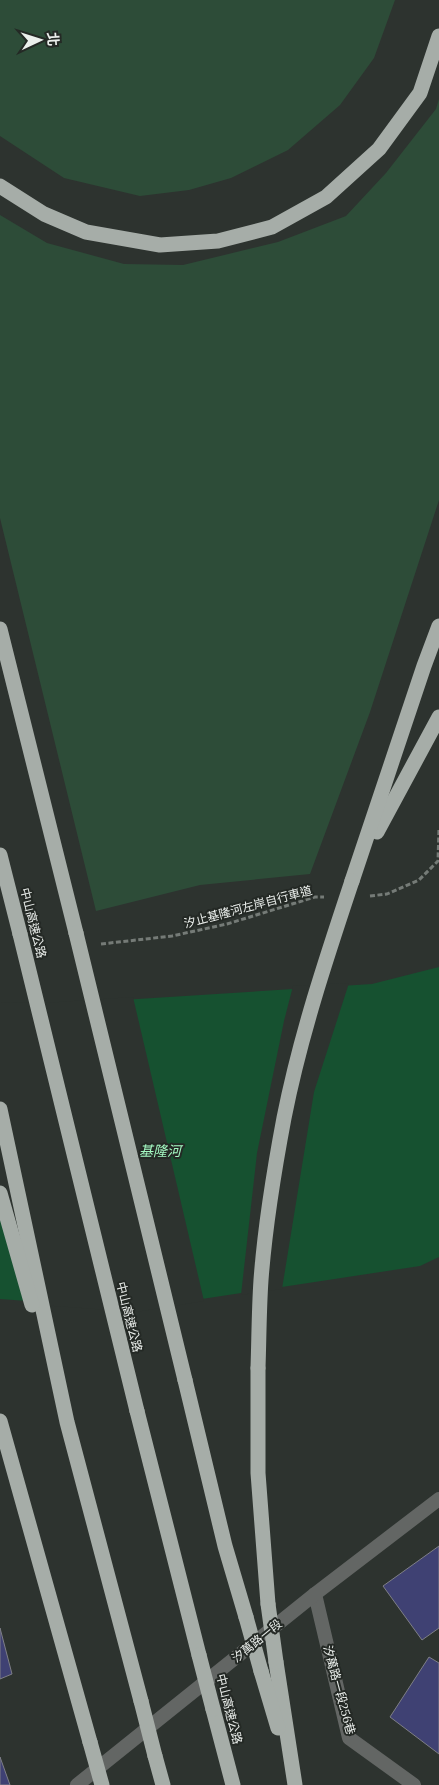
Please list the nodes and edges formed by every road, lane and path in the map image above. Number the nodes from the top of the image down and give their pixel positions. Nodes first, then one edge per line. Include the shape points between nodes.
1 (439, 36) edge
2 (0, 186) edge
3 (439, 626) edge
4 (0, 629) edge
5 (439, 717) edge
6 (439, 828) edge
7 (0, 855) edge
8 (352, 880) junction
9 (333, 897) dead end
10 (361, 897) dead end
11 (108, 944) dead end
12 (0, 1109) edge
13 (0, 1193) edge
14 (0, 1421) edge
15 (67, 1422) junction
16 (439, 1499) edge
17 (315, 1594) junction
18 (77, 1785) edge
19 (102, 1785) edge
20 (163, 1785) edge
21 (233, 1785) edge
22 (294, 1785) edge
23 (414, 1785) edge

1 - 2 highway via 420,93 379,149 326,197 272,227 218,241 160,245 86,232 44,214
3 - 8 highway
4 - 22 highway, bridge via 225,1546
5 - 8 highway
6 - 10 path via 438,861 419,880 387,894
7 - 21 highway, 中山高速公路, bridge
8 - 22 highway, bridge via 328,952 284,1118 261,1279 258,1473 268,1604
9 - 11 path, 汐止基隆河左岸自行車道 via 315,897 227,924 172,936
12 - 15 highway
13 - 15 highway
14 - 19 highway, bridge
15 - 20 highway, bridge
16 - 17 street, 汐萬路一段
17 - 18 street, 汐萬路一段
17 - 23 street, 汐萬路一段256巷 via 349,1738

